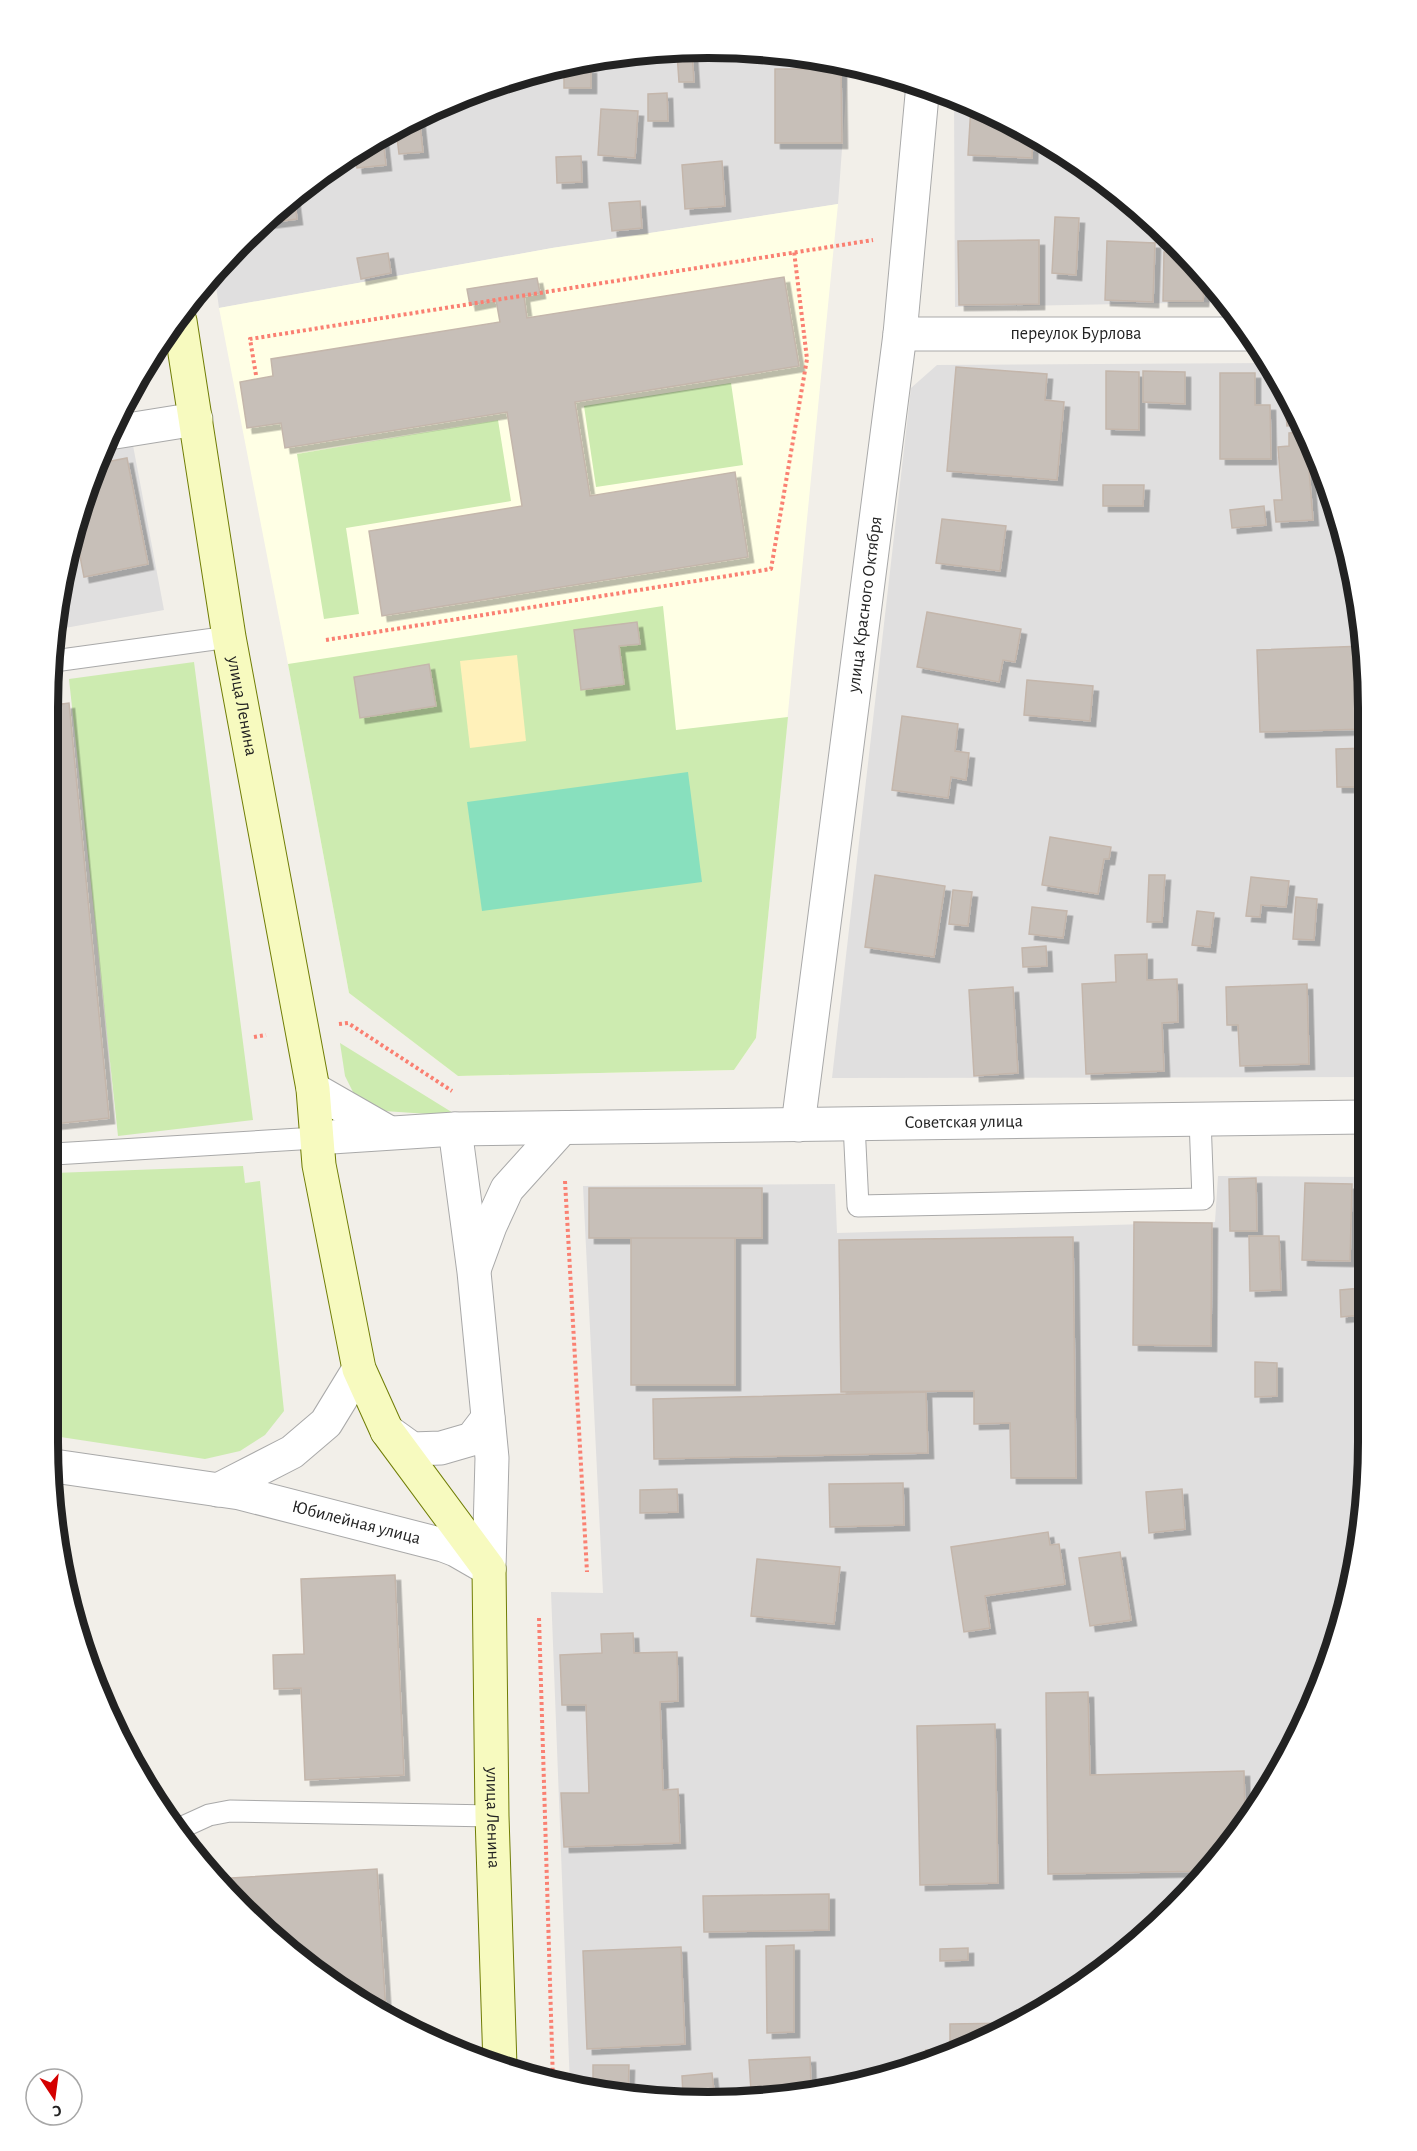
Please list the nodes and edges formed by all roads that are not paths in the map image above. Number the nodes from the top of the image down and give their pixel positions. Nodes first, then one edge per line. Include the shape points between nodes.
1 (921, 95) edge
2 (181, 329) edge
3 (900, 334) junction
4 (1239, 334) edge
5 (196, 419) junction
6 (121, 431) edge
7 (229, 637) junction
8 (61, 660) edge
9 (313, 1089) junction
10 (1358, 1117) edge
11 (1200, 1119) junction
12 (854, 1124) junction
13 (798, 1125) junction
14 (562, 1128) junction
15 (455, 1129) junction
16 (388, 1132) junction
17 (316, 1138) junction
18 (58, 1154) edge
19 (474, 1272) junction
20 (359, 1369) junction
21 (488, 1418) junction
22 (387, 1431) junction
23 (59, 1467) edge
24 (218, 1490) junction
25 (489, 1569) junction
26 (492, 1816) junction
27 (184, 1826) edge
28 (500, 2058) edge

1 - 3 street, улица Красного Октября
2 - 5 main road, улица Ленина
3 - 4 street, переулок Бурлова
3 - 13 street, улица Красного Октября
5 - 6 street
5 - 7 main road, улица Ленина
7 - 8 lane
7 - 9 main road, улица Ленина
9 - 16 street
9 - 17 main road, улица Ленина
10 - 11 street, Советская улица
11 - 12 street, Советская улица
11 - 12 lane via 1203,1199 870,1206 858,1206
12 - 13 street, Советская улица
13 - 14 street, Советская улица
14 - 15 street, Советская улица
14 - 19 street via 507,1189
15 - 16 street, Советская улица
15 - 19 street
16 - 17 street, Советская улица
17 - 18 lane
17 - 20 main road, улица Ленина
19 - 21 street
20 - 22 main road, улица Ленина
20 - 24 street via 326,1423 301,1445
21 - 22 street via 472,1439 441,1448 412,1449
21 - 25 street via 492,1468
22 - 25 main road, улица Ленина
23 - 24 street, Юбилейная улица
24 - 25 street, Юбилейная улица via 443,1545
25 - 26 main road, улица Ленина
26 - 27 lane via 230,1811
26 - 28 main road, улица Ленина

